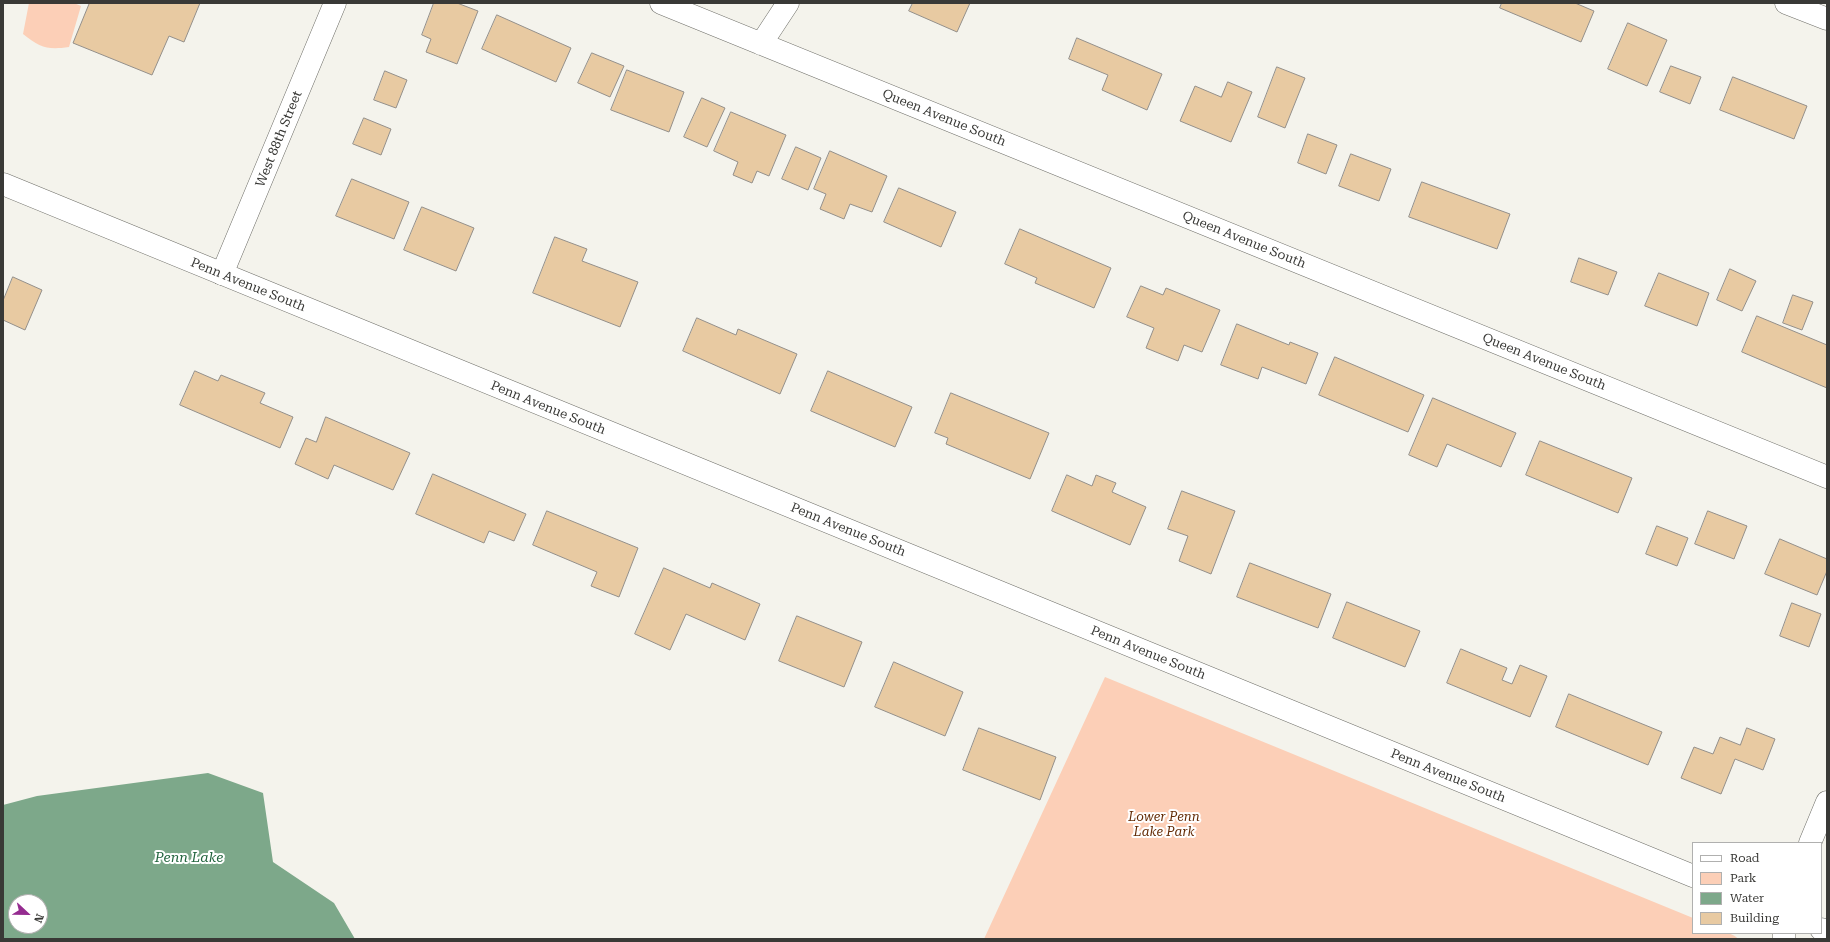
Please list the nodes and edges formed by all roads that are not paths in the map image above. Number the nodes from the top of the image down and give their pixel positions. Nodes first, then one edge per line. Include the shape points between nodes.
1 (335, 3) edge
2 (661, 3) edge
3 (788, 3) edge
4 (1786, 3) edge
5 (1827, 19) edge
6 (761, 44) junction
7 (3, 184) edge
8 (222, 274) junction
9 (1827, 477) edge
10 (1827, 802) edge
11 (1810, 842) edge
12 (1692, 876) edge

1 - 8 main road, West 88th Street
2 - 6 main road, Queen Avenue South
3 - 6 main road
4 - 5 main road
6 - 9 main road, Queen Avenue South
7 - 8 main road, Penn Avenue South
8 - 12 main road, Penn Avenue South
10 - 11 main road

